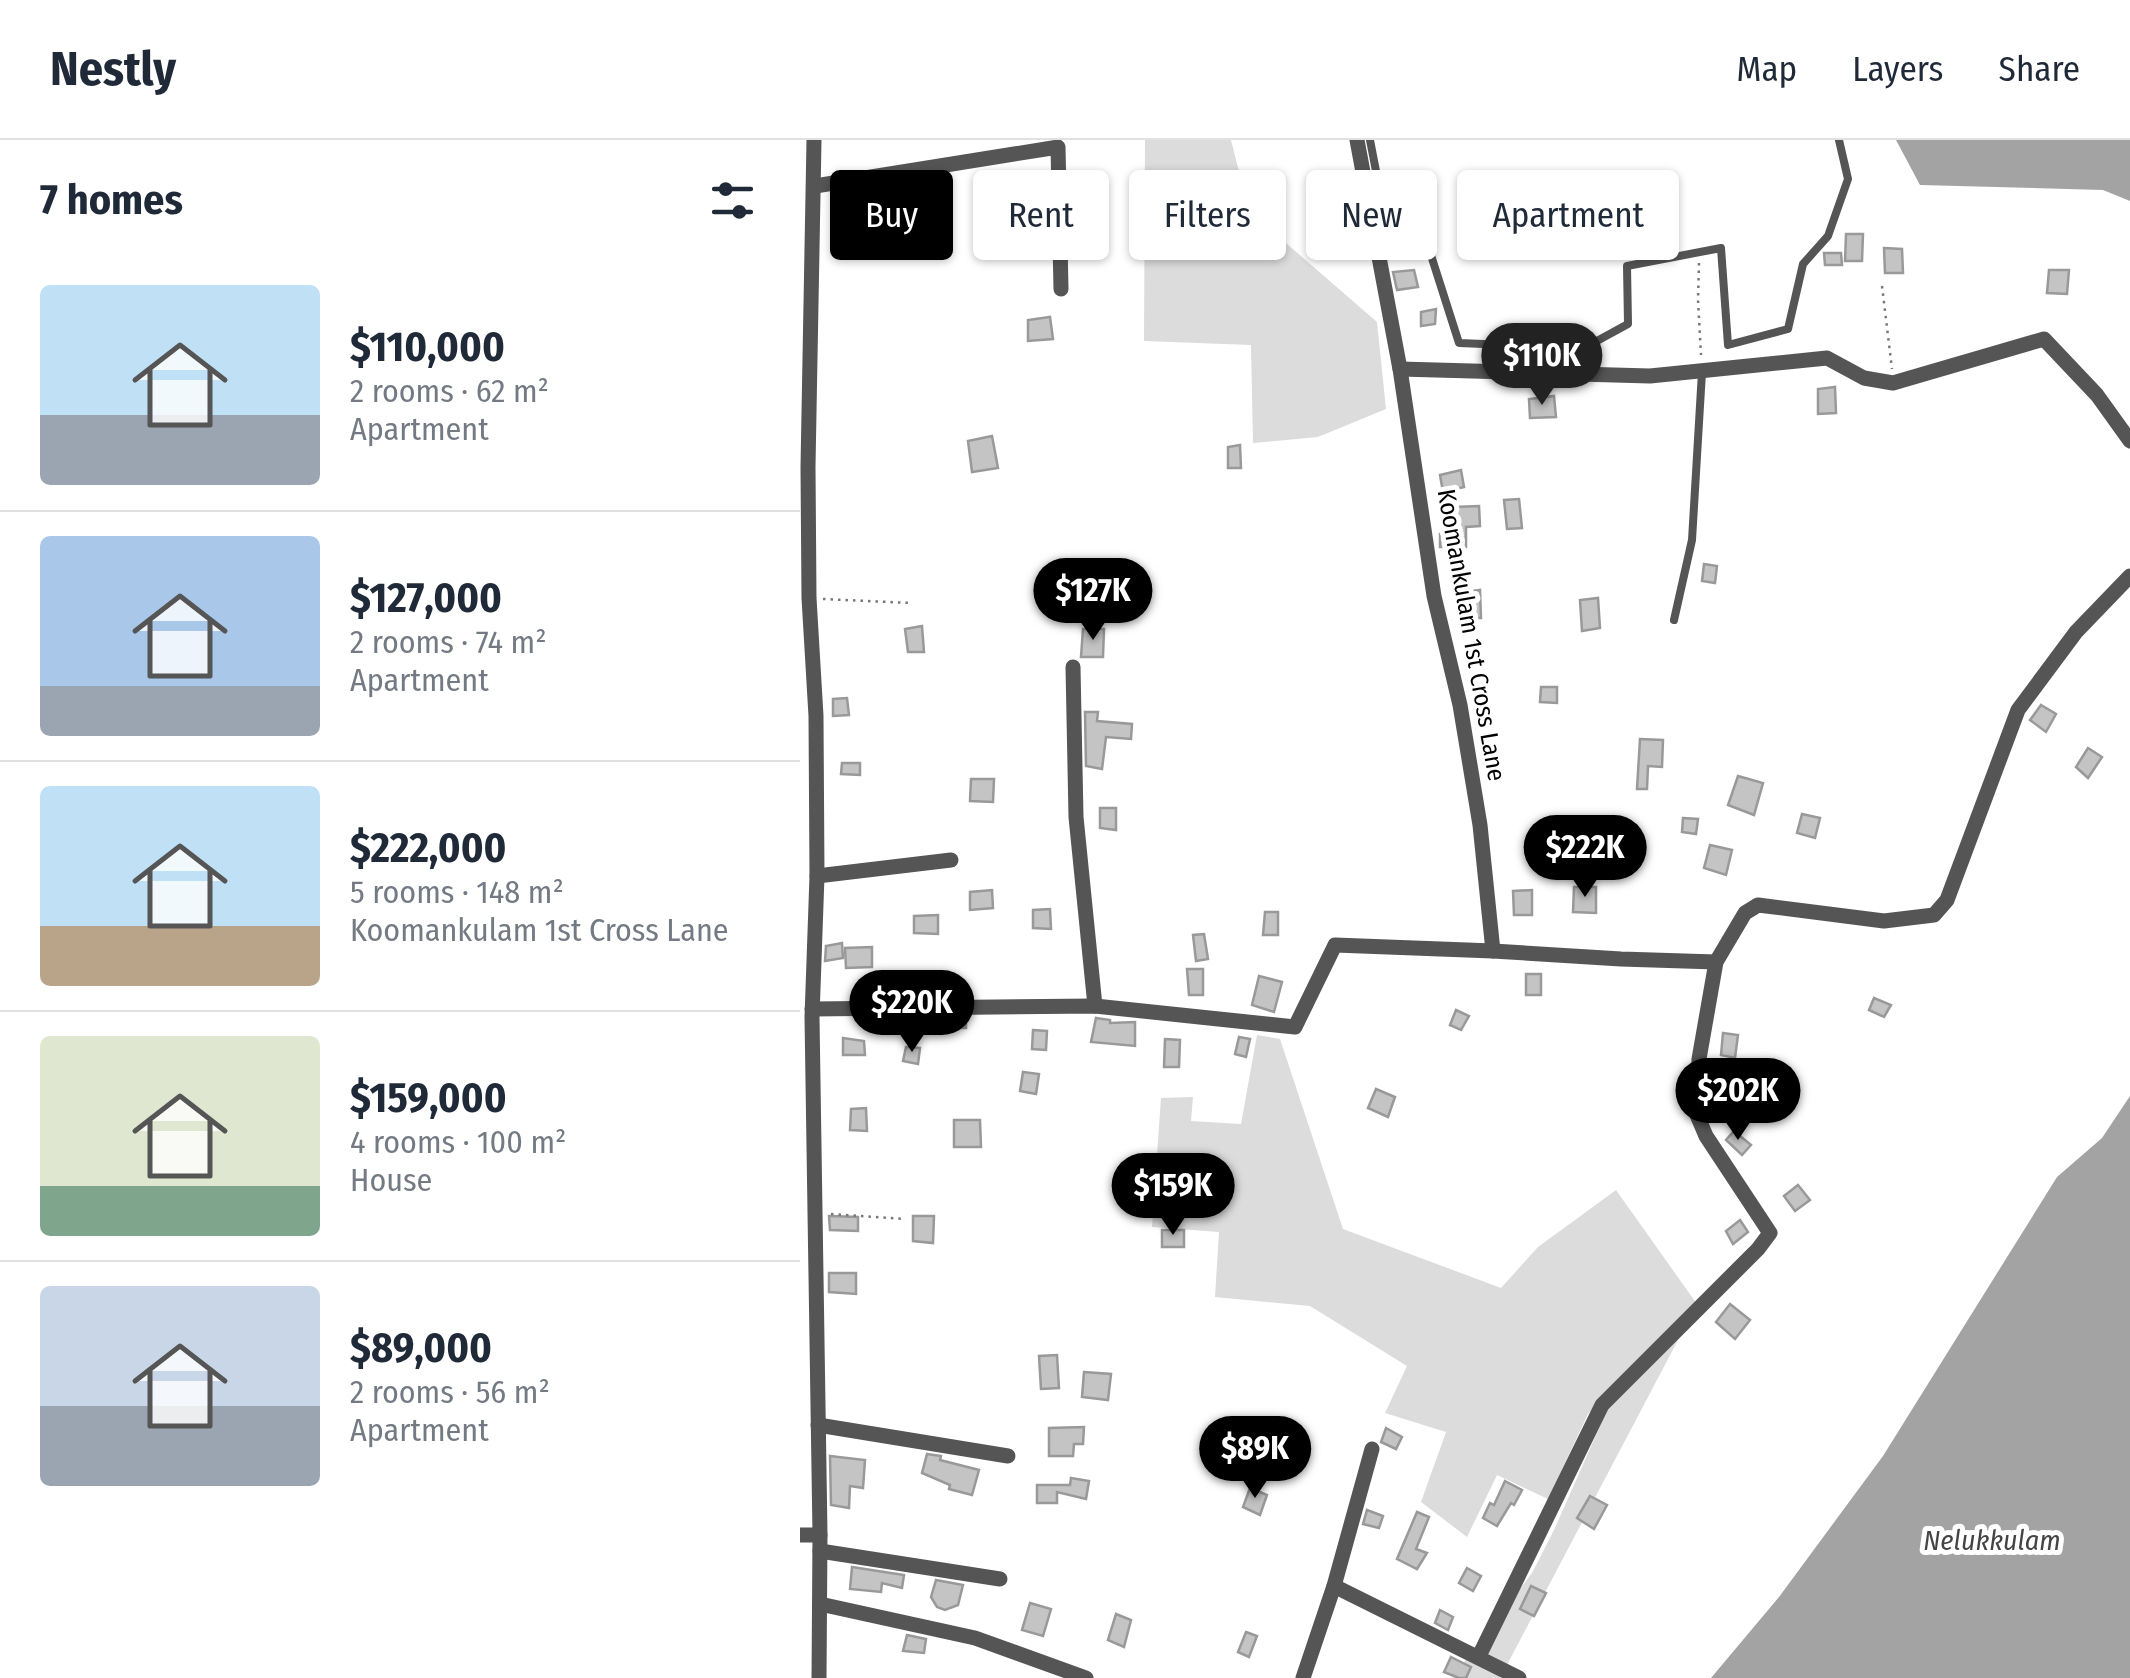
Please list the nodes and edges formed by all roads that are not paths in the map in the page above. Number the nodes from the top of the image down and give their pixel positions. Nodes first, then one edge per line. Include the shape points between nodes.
1 (814, 140) edge
2 (1356, 140) edge
3 (1370, 140) edge
4 (1839, 140) edge
5 (815, 186) junction
6 (1062, 289) dead end
7 (806, 299) edge
8 (1400, 370) junction
9 (1702, 370) junction
10 (2130, 441) edge
11 (804, 458) edge
12 (2130, 576) edge
13 (1674, 620) dead end
14 (1073, 667) dead end
15 (807, 669) edge
16 (951, 860) dead end
17 (817, 876) junction
18 (1493, 951) junction
19 (1716, 962) junction
20 (1095, 1006) junction
21 (808, 1015) edge
22 (800, 1417) edge
23 (818, 1421) junction
24 (1372, 1449) dead end
25 (1008, 1456) dead end
26 (800, 1535) edge
27 (820, 1543) junction
28 (1000, 1580) dead end
29 (1334, 1586) junction
30 (820, 1604) junction
31 (1479, 1656) junction
32 (819, 1659) junction
33 (800, 1660) edge
34 (819, 1678) edge
35 (1086, 1678) edge
36 (1302, 1678) edge
37 (1519, 1678) edge

1 - 5 street
2 - 8 street, Koomankulam 1st Cross Lane
3 - 4 lane via 1387,228 1429,249 1459,344 1584,348 1628,324 1627,266 1720,248 1728,344 1788,329 1804,264 1828,236 1848,179
5 - 6 street via 1058,147
5 - 7 street
7 - 11 street
8 - 9 street via 1650,376
8 - 18 street, Koomankulam 1st Cross Lane via 1434,596 1480,825
9 - 10 street via 1827,358 1864,378 1893,383 2044,339
9 - 13 lane via 1692,540
11 - 15 street
12 - 19 street via 2076,632 2018,710 1947,900 1934,915 1884,921 1758,905 1745,912
14 - 20 street via 1076,817
15 - 17 street
16 - 17 street
17 - 21 street
18 - 19 street
18 - 20 street via 1335,945 1295,1027
19 - 31 street via 1697,1115 1770,1233 1602,1405
20 - 21 street
21 - 23 street
22 - 23 street
23 - 25 street
23 - 27 street
24 - 29 street
26 - 27 street
27 - 28 street
27 - 30 street
29 - 31 street
29 - 36 street
30 - 32 street
30 - 35 street via 976,1638
31 - 37 street
32 - 33 street
32 - 34 street

